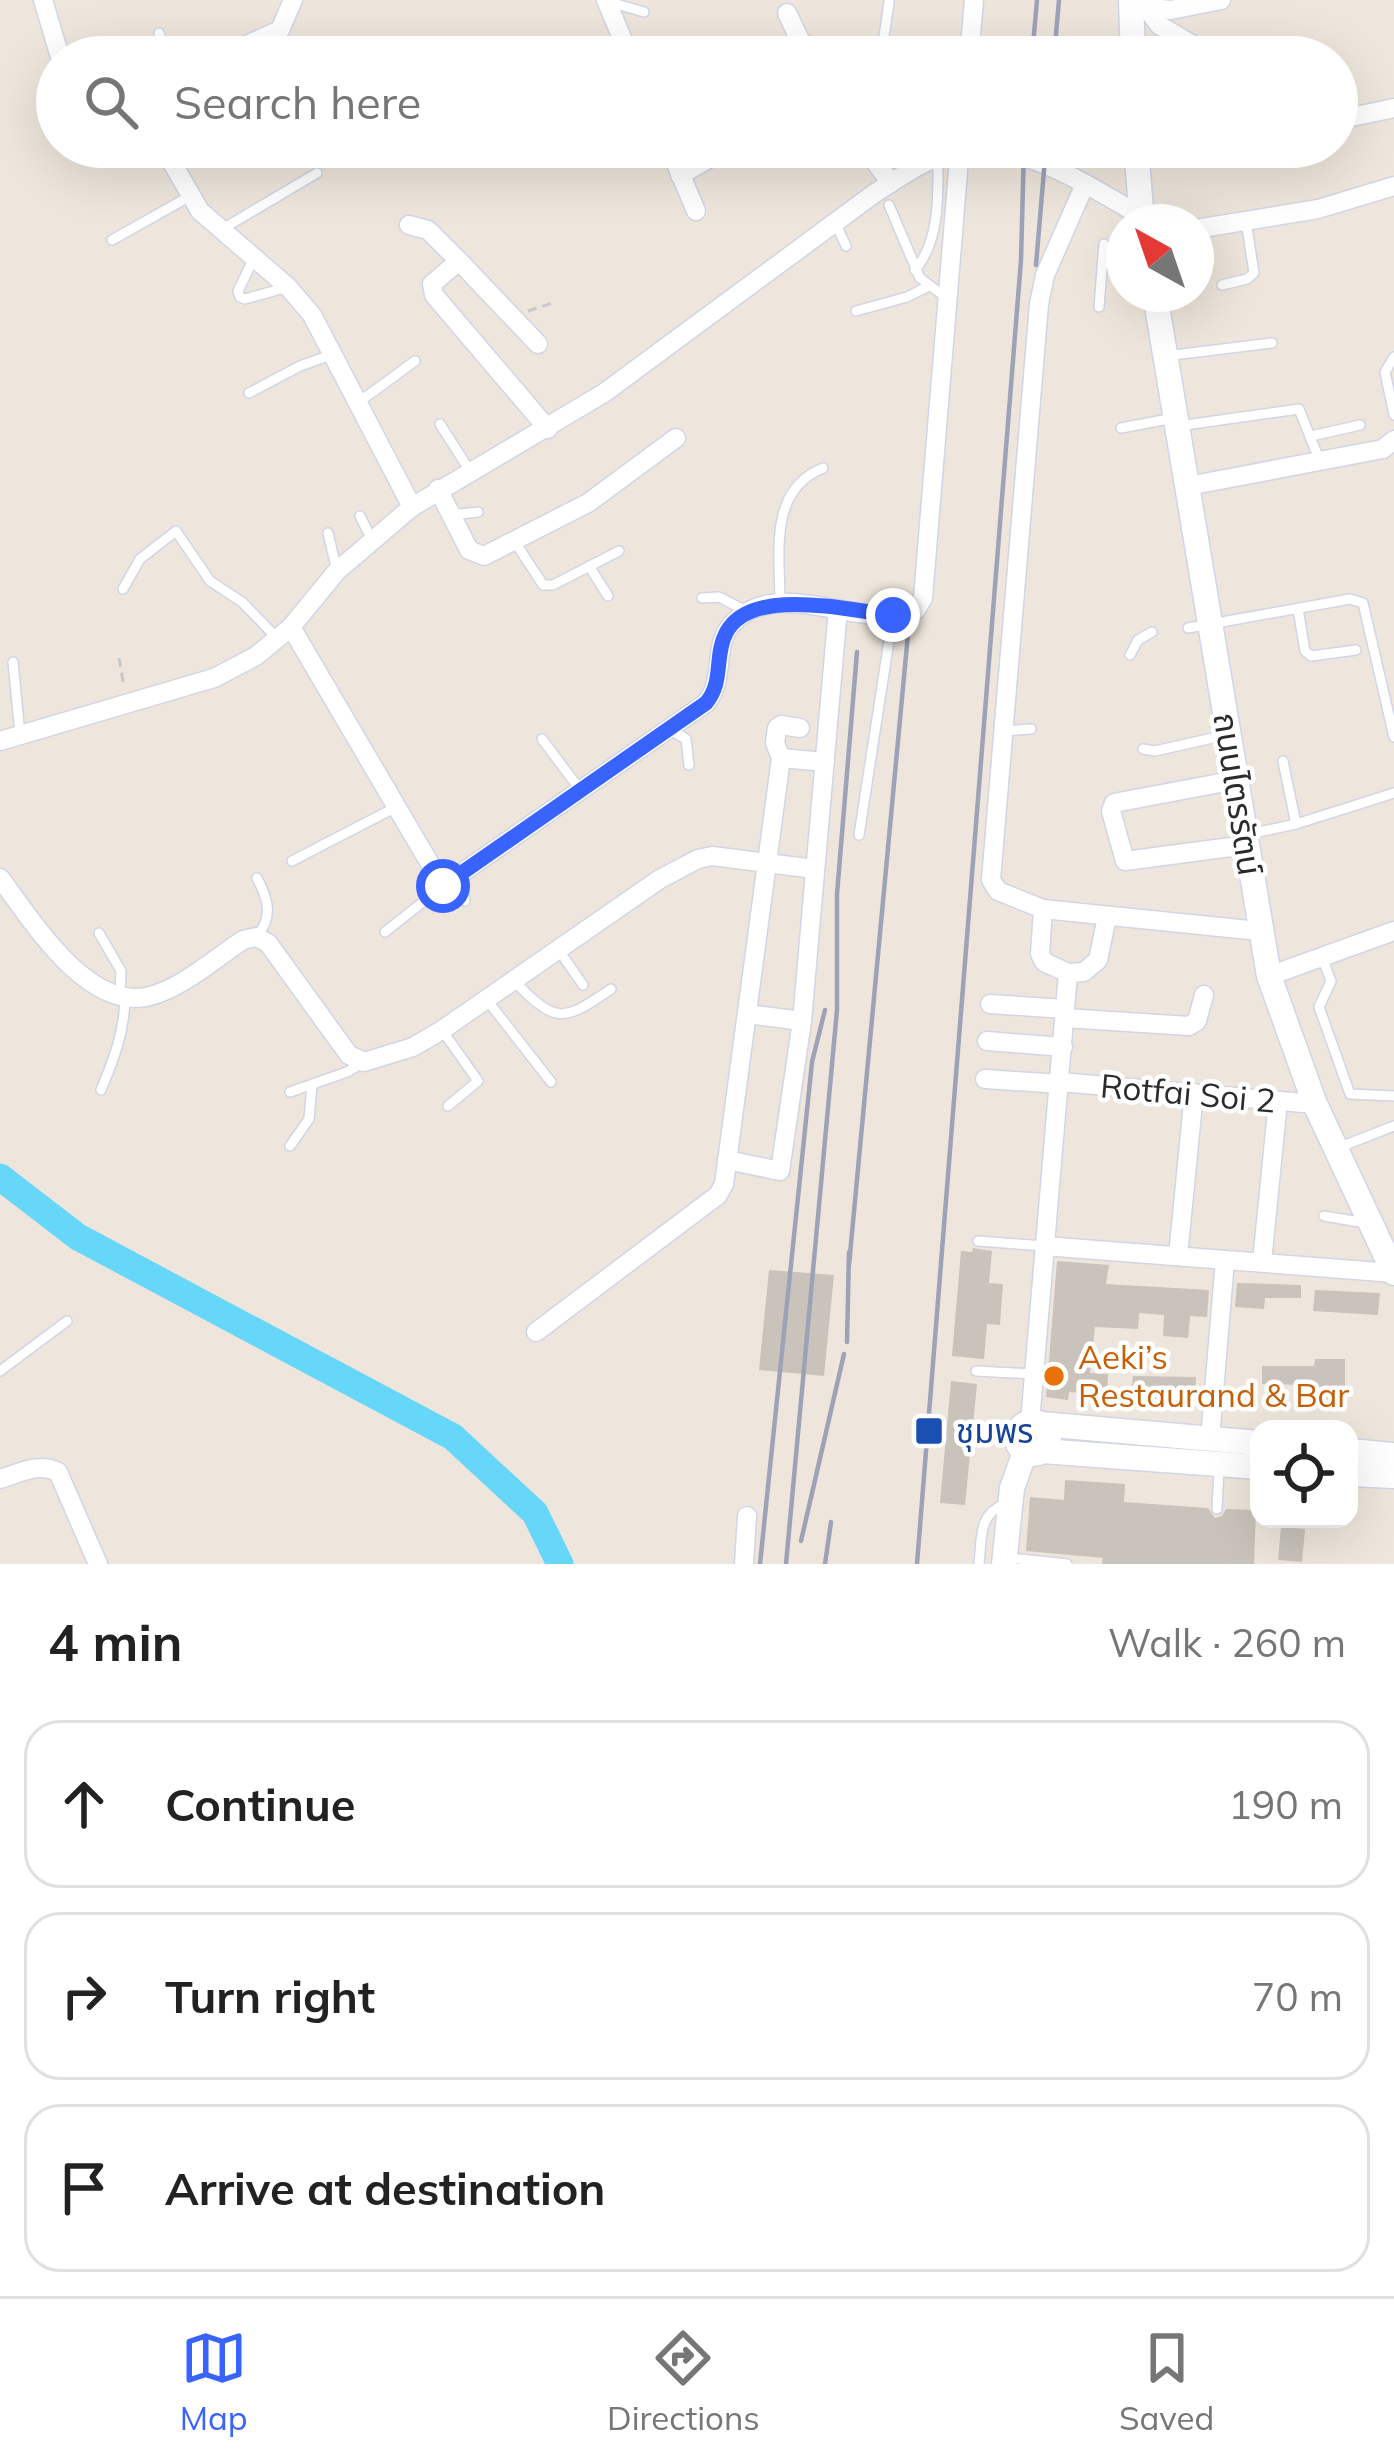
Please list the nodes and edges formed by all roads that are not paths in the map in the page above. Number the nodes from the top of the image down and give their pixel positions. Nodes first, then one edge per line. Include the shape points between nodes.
1 (43, 0) edge
2 (293, 0) edge
3 (974, 0) edge
4 (1221, 0) edge
5 (606, 1) edge
6 (889, 2) edge
7 (1135, 10) edge
8 (644, 12) dead end
9 (787, 13) dead end
10 (159, 33) dead end
11 (54, 36) edge
12 (160, 36) edge
13 (267, 36) edge
14 (621, 36) edge
15 (798, 36) edge
16 (883, 36) edge
17 (971, 36) edge
18 (1178, 36) edge
19 (1394, 108) edge
20 (1358, 116) edge
21 (176, 168) edge
22 (677, 168) edge
23 (692, 168) edge
24 (880, 168) edge
25 (910, 168) edge
26 (926, 168) edge
27 (958, 168) edge
28 (1045, 168) edge
29 (1137, 168) edge
30 (317, 173) dead end
31 (680, 175) junction
32 (891, 183) junction
33 (1085, 184) junction
34 (1394, 186) edge
35 (192, 195) junction
36 (1127, 204) edge
37 (1140, 204) edge
38 (889, 205) dead end
39 (696, 211) dead end
40 (1246, 221) junction
41 (835, 222) junction
42 (410, 225) dead end
43 (1214, 226) edge
44 (219, 230) junction
45 (112, 240) dead end
46 (1104, 244) dead end
47 (847, 246) dead end
48 (254, 259) junction
49 (460, 261) junction
50 (1104, 264) joint
51 (915, 270) junction
52 (1222, 285) dead end
53 (288, 286) junction
54 (927, 287) junction
55 (948, 299) junction
56 (1100, 307) dead end
57 (856, 311) dead end
58 (1158, 312) edge
59 (1272, 343) dead end
60 (538, 344) dead end
61 (333, 355) junction
62 (1166, 356) junction
63 (1394, 357) edge
64 (416, 361) dead end
65 (249, 393) dead end
66 (358, 402) junction
67 (1394, 415) edge
68 (1177, 422) junction
69 (440, 424) dead end
70 (1360, 425) dead end
71 (1121, 428) dead end
72 (548, 429) junction
73 (1311, 436) junction
74 (676, 438) dead end
75 (1394, 440) edge
76 (1319, 459) junction
77 (823, 468) dead end
78 (470, 471) junction
79 (1188, 486) junction
80 (439, 489) junction
81 (412, 507) junction
82 (478, 512) dead end
83 (451, 515) junction
84 (360, 516) dead end
85 (328, 533) dead end
86 (372, 540) junction
87 (514, 542) junction
88 (619, 550) dead end
89 (589, 566) junction
90 (337, 571) junction
91 (123, 589) dead end
92 (608, 596) dead end
93 (702, 598) dead end
94 (780, 603) junction
95 (838, 609) junction
96 (1298, 609) junction
97 (748, 612) junction
98 (893, 615) junction
99 (1200, 627) junction
100 (1152, 632) dead end
101 (285, 633) junction
102 (1356, 650) dead end
103 (1130, 655) dead end
104 (13, 662) dead end
105 (800, 728) dead end
106 (669, 729) junction
107 (1031, 729) dead end
108 (1004, 731) junction
109 (1229, 734) junction
110 (1394, 737) edge
111 (10, 738) edge
112 (542, 740) dead end
113 (1143, 749) dead end
114 (781, 758) junction
115 (1283, 761) dead end
116 (825, 762) junction
117 (689, 765) dead end
118 (1236, 780) junction
119 (580, 791) junction
120 (1394, 794) edge
121 (398, 806) junction
122 (1296, 824) junction
123 (859, 835) dead end
124 (1245, 840) junction
125 (292, 861) dead end
126 (768, 865) junction
127 (815, 869) junction
128 (0, 878) edge
129 (257, 878) dead end
130 (451, 881) junction
131 (466, 901) dead end
132 (1042, 909) junction
133 (1108, 917) junction
134 (1394, 931) edge
135 (99, 932) dead end
136 (385, 932) dead end
137 (1259, 932) junction
138 (256, 937) junction
139 (560, 952) junction
140 (1322, 957) junction
141 (1068, 973) junction
142 (1269, 976) junction
143 (515, 982) junction
144 (583, 985) dead end
145 (611, 989) dead end
146 (1204, 995) dead end
147 (122, 996) junction
148 (488, 1000) junction
149 (990, 1004) dead end
150 (748, 1014) junction
151 (1065, 1014) junction
152 (802, 1021) junction
153 (442, 1030) junction
154 (987, 1041) dead end
155 (1063, 1047) junction
156 (364, 1062) junction
157 (985, 1078) dead end
158 (551, 1082) dead end
159 (1060, 1083) junction
160 (313, 1085) junction
161 (101, 1090) dead end
162 (290, 1091) dead end
163 (1193, 1094) junction
164 (1394, 1096) edge
165 (1277, 1100) junction
166 (1315, 1104) junction
167 (448, 1106) dead end
168 (1394, 1126) edge
169 (290, 1146) dead end
170 (1335, 1149) junction
171 (727, 1160) junction
172 (1324, 1216) dead end
173 (1370, 1224) junction
174 (979, 1241) dead end
175 (1044, 1246) junction
176 (1178, 1256) junction
177 (1225, 1259) junction
178 (1262, 1262) junction
179 (1394, 1273) edge
180 (67, 1322) dead end
181 (536, 1332) dead end
182 (0, 1371) edge
183 (976, 1371) dead end
184 (1033, 1374) junction
185 (1036, 1423) junction
186 (1250, 1445) edge
187 (1034, 1451) junction
188 (1358, 1452) edge
189 (1212, 1455) junction
190 (1394, 1455) edge
191 (1250, 1465) edge
192 (1358, 1474) edge
193 (1394, 1476) edge
194 (0, 1479) edge
195 (1217, 1509) dead end
196 (747, 1516) dead end
197 (996, 1562) edge
198 (98, 1564) edge
199 (744, 1564) edge
200 (1067, 1564) edge

1 - 11 street
2 - 13 street via 280,30
3 - 17 street
4 - 7 street
5 - 8 lane
5 - 14 street
6 - 16 lane
7 - 18 street
9 - 15 street
10 - 12 lane
19 - 20 street
21 - 35 street
22 - 31 street
23 - 31 street
24 - 32 street
25 - 32 street
26 - 51 lane via 932,237
27 - 55 street
28 - 33 street
29 - 37 main road
30 - 44 lane
31 - 39 street
32 - 41 street
33 - 36 street
33 - 108 street via 1039,304
34 - 40 street
35 - 44 street
35 - 45 lane
38 - 51 lane
40 - 43 street
40 - 52 lane via 1254,273
41 - 47 lane
41 - 72 street
42 - 49 street via 428,230
44 - 48 street
46 - 50 lane
48 - 53 street
48 - 53 lane via 240,297
49 - 60 street
49 - 72 street via 431,290
50 - 56 lane
51 - 54 lane
53 - 61 street
54 - 55 lane
54 - 57 lane
55 - 98 street via 923,598 916,610
58 - 62 main road, ถนนไตรรัตน์
59 - 62 lane
61 - 65 lane
61 - 66 street
62 - 68 main road, ถนนไตรรัตน์
63 - 67 lane via 1385,372
64 - 66 lane
66 - 81 street
68 - 71 lane
68 - 73 lane via 1299,409
68 - 79 main road, ถนนไตรรัตน์
69 - 78 lane
70 - 73 lane
72 - 78 street
73 - 76 lane
74 - 87 street
75 - 76 street via 1383,449
76 - 79 street
77 - 94 lane via 787,495
78 - 80 street
79 - 99 main road, ถนนไตรรัตน์
80 - 81 street
80 - 83 street
81 - 86 street
82 - 83 lane
83 - 87 street via 478,556
84 - 86 lane
85 - 90 lane
86 - 90 street
87 - 89 lane via 543,585
88 - 89 lane
89 - 92 lane
90 - 101 street
91 - 101 lane via 140,559 176,531 210,581
93 - 97 lane
94 - 95 street
94 - 97 street
95 - 98 street
95 - 116 street
96 - 99 lane
96 - 102 lane via 1305,652
96 - 110 lane via 1350,599 1368,608
97 - 106 street via 728,628 712,696
98 - 123 lane
99 - 109 main road, ถนนไตรรัตน์
100 - 103 lane
101 - 111 street via 214,678
101 - 121 street
104 - 111 lane
105 - 114 street via 777,728
106 - 117 lane via 686,739
106 - 119 street
107 - 108 lane
108 - 132 street via 991,880 998,891
109 - 113 lane
109 - 118 main road, ถนนไตรรัตน์
112 - 119 lane
114 - 116 street
114 - 126 street
115 - 122 lane
116 - 127 street
118 - 124 main road, ถนนไตรรัตน์
118 - 124 street via 1114,802 1111,812 1126,861
119 - 130 street
120 - 122 lane
121 - 125 lane
121 - 130 street
122 - 124 lane
124 - 137 main road, ถนนไตรรัตน์
126 - 127 street
126 - 139 street via 698,859
126 - 150 street
127 - 152 street
128 - 147 street via 56,952
129 - 138 lane via 269,913
130 - 131 lane
130 - 136 lane
132 - 133 street
132 - 141 street via 1040,954
133 - 137 street
133 - 141 street via 1098,960
134 - 140 street
135 - 147 lane via 121,971
137 - 142 main road, ถนนไตรรัตน์
138 - 147 street via 169,988
138 - 156 street via 349,1055
139 - 143 street
139 - 144 lane
140 - 142 street
140 - 164 lane via 1330,981 1319,1007 1350,1094
141 - 151 street
142 - 166 main road, ถนนไตรรัตน์
143 - 145 lane via 554,1015
143 - 148 street
146 - 151 street via 1189,1026
147 - 161 lane via 118,1049
148 - 153 street
148 - 158 lane
149 - 151 street
150 - 152 street
150 - 171 street
151 - 155 street
152 - 171 street via 781,1171
153 - 156 street
153 - 167 lane via 478,1081
154 - 155 street
155 - 159 street
156 - 160 lane
157 - 159 street, Rotfai Soi 2
159 - 163 street, Rotfai Soi 2
159 - 175 street
160 - 162 lane
160 - 169 lane via 309,1119
163 - 165 street, Rotfai Soi 2
163 - 176 street
165 - 166 street, Rotfai Soi 2
165 - 178 street
166 - 170 main road, ถนนไตรรัตน์
168 - 170 lane
170 - 173 main road, ถนนไตรรัตน์
171 - 181 street via 724,1184 703,1210
172 - 173 lane
173 - 179 main road, ถนนไตรรัตน์
174 - 175 lane
175 - 176 street
175 - 184 street
176 - 177 street
177 - 178 street
177 - 189 street
178 - 179 street
180 - 182 lane
183 - 184 lane
184 - 185 street
185 - 187 main road via 1049,1437
185 - 189 main road
186 - 189 main road
187 - 189 main road
187 - 197 main road via 1010,1502
188 - 190 main road
189 - 191 main road
189 - 195 lane
192 - 193 main road
194 - 198 street via 47,1467 58,1472
196 - 199 street
197 - 200 lane

